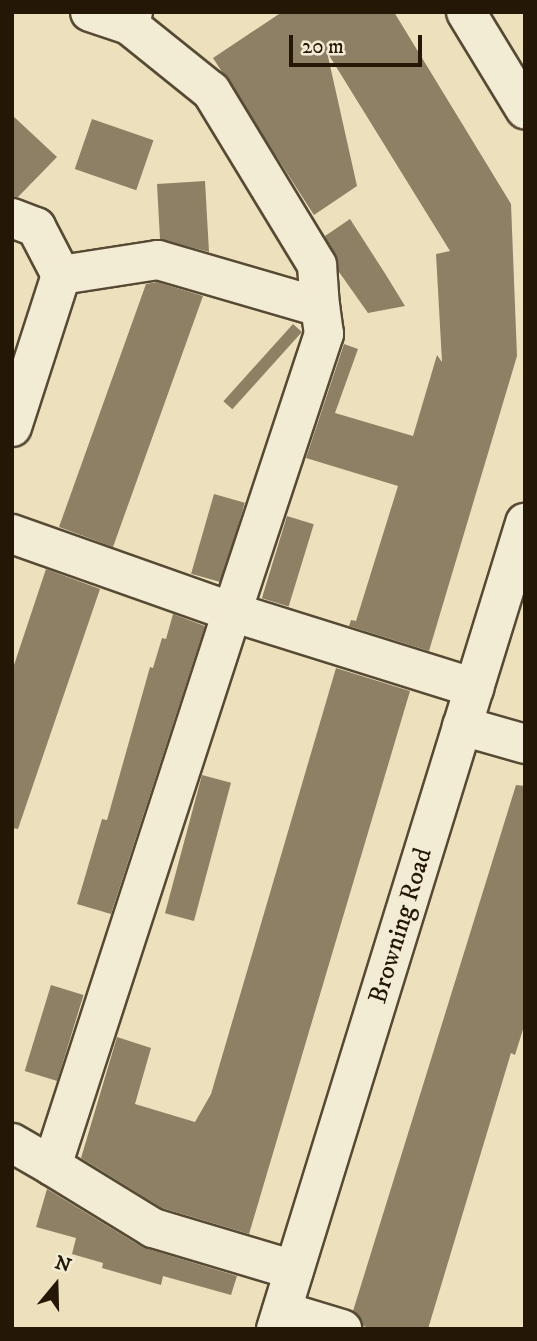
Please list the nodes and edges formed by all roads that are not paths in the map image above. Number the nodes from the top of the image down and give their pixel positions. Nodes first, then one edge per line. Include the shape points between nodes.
1 (90, 12) edge
2 (466, 12) edge
3 (131, 19) edge
4 (525, 108) edge
5 (12, 218) edge
6 (61, 275) junction
7 (320, 307) junction
8 (12, 427) edge
9 (525, 523) edge
10 (12, 534) edge
11 (232, 612) junction
12 (474, 688) junction
13 (462, 726) junction
14 (525, 744) edge
15 (12, 1143) edge
16 (52, 1166) junction
17 (294, 1270) junction
18 (279, 1320) edge
19 (342, 1329) edge

1 - 3 street
2 - 4 street
3 - 7 street via 211,91 317,265
5 - 6 street via 36,227
6 - 7 street via 158,260
6 - 8 street
7 - 11 street via 324,334
9 - 12 street, Browning Road
10 - 11 street
11 - 12 street
11 - 16 street
12 - 13 street, Browning Road
13 - 14 street
13 - 17 street, Browning Road
15 - 16 street
16 - 17 street via 153,1228
17 - 18 street, Browning Road
18 - 19 street

